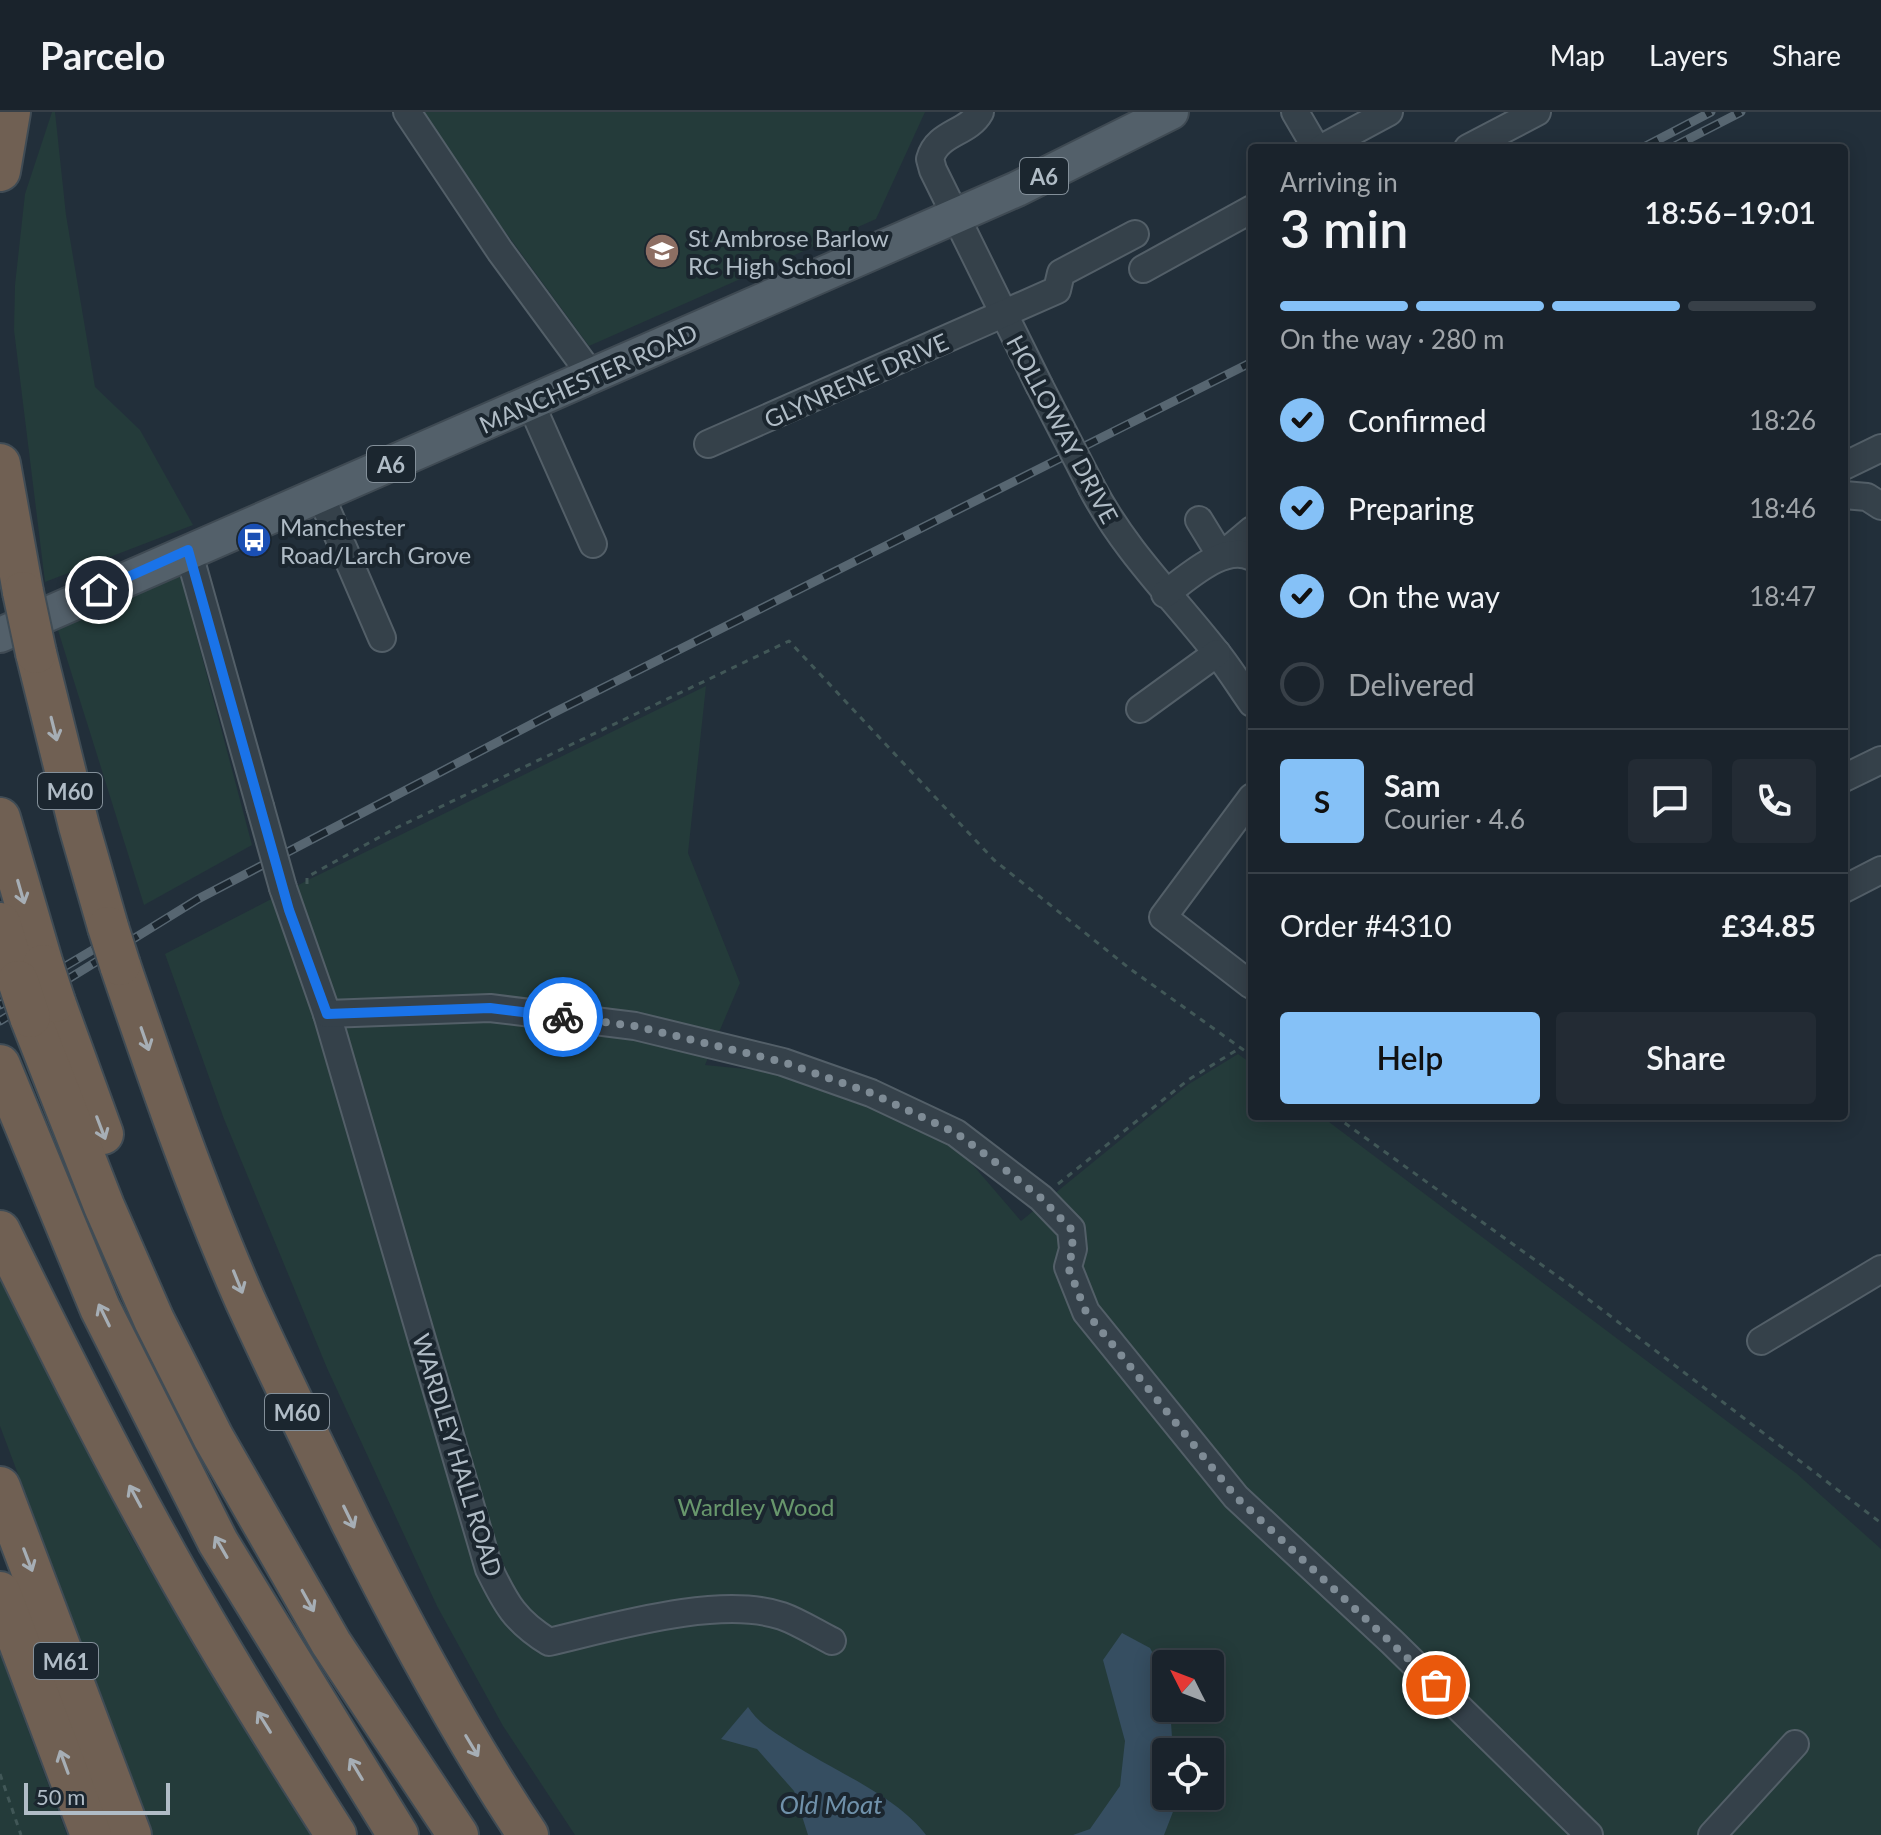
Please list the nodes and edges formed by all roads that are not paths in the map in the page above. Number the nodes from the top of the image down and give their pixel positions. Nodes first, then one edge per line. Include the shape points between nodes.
1 (10, 112) edge
2 (407, 112) edge
3 (980, 112) edge
4 (1171, 112) edge
5 (1295, 112) edge
6 (1389, 112) edge
7 (1537, 112) edge
8 (1126, 123) edge
9 (1314, 144) edge
10 (1329, 144) edge
11 (1476, 144) edge
12 (0, 171) edge
13 (1248, 211) edge
14 (955, 216) junction
15 (1135, 234) dead end
16 (1143, 269) dead end
17 (1003, 316) junction
18 (592, 376) junction
19 (531, 404) junction
20 (708, 444) dead end
21 (1881, 448) edge
22 (0, 464) edge
23 (1848, 464) edge
24 (320, 494) junction
25 (1848, 495) edge
26 (1881, 506) edge
27 (1199, 520) dead end
28 (1248, 533) edge
29 (593, 544) dead end
30 (188, 550) junction
31 (1248, 555) edge
32 (1221, 556) junction
33 (1165, 594) junction
34 (0, 635) edge
35 (382, 638) dead end
36 (1217, 653) junction
37 (1248, 697) edge
38 (1140, 709) dead end
39 (1881, 760) edge
40 (1848, 776) edge
41 (1248, 802) edge
42 (0, 818) edge
43 (1881, 870) edge
44 (1848, 887) edge
45 (0, 923) edge
46 (1248, 983) edge
47 (37, 991) junction
48 (327, 1014) junction
49 (0, 1065) edge
50 (0, 1231) edge
51 (1881, 1269) edge
52 (1761, 1341) dead end
53 (0, 1487) edge
54 (0, 1592) edge
55 (832, 1641) dead end
56 (1795, 1744) dead end
57 (91, 1835) edge
58 (131, 1835) edge
59 (336, 1835) edge
60 (398, 1835) edge
61 (458, 1835) edge
62 (528, 1835) edge
63 (1589, 1835) edge
64 (1712, 1835) edge

1 - 12 highway
2 - 18 street
3 - 14 street, HOLLOWAY DRIVE via 939,142 930,159
4 - 8 main road, MANCHESTER ROAD / A6
5 - 9 street
6 - 10 street
7 - 11 street
8 - 14 main road, MANCHESTER ROAD / A6
13 - 16 street
14 - 17 street, HOLLOWAY DRIVE
14 - 18 main road, MANCHESTER ROAD / A6
15 - 17 street, GLYNRENE DRIVE via 1061,273 1057,290
17 - 20 street, GLYNRENE DRIVE
17 - 33 street, HOLLOWAY DRIVE, bridge via 1106,515
18 - 19 main road, MANCHESTER ROAD / A6
19 - 24 main road, MANCHESTER ROAD / A6
19 - 29 street
21 - 23 street
22 -> 62 highway, M60, bridge via 36,653 79,826 153,1064 209,1211 244,1297 383,1586
24 - 30 main road, MANCHESTER ROAD / A6
24 - 35 street
25 - 26 street
27 - 32 street
28 - 32 street
30 - 34 main road, MANCHESTER ROAD / A6
30 - 48 street, WARDLEY HALL ROAD, bridge via 286,899
31 - 32 street
32 - 33 street
33 - 36 street, HOLLOWAY DRIVE
36 - 37 street, HOLLOWAY DRIVE
36 - 38 street
39 - 40 street
41 - 46 street via 1163,917
42 -> 47 highway
43 - 44 street
45 - 47 highway
47 -> 61 highway via 104,1206 154,1320 213,1437 331,1643
48 - 55 street, WARDLEY HALL ROAD via 489,1569 507,1608 549,1642 699,1611 743,1608 782,1616
48 - 63 street via 490,1008 635,1026 783,1062 871,1093 956,1133 1041,1198 1071,1229 1068,1267 1086,1312 1236,1497
60 -> 49 highway via 218,1542 100,1308
59 -> 50 highway via 158,1539
51 - 52 street
53 -> 58 highway, M61
57 -> 54 highway, M61
56 - 64 street

